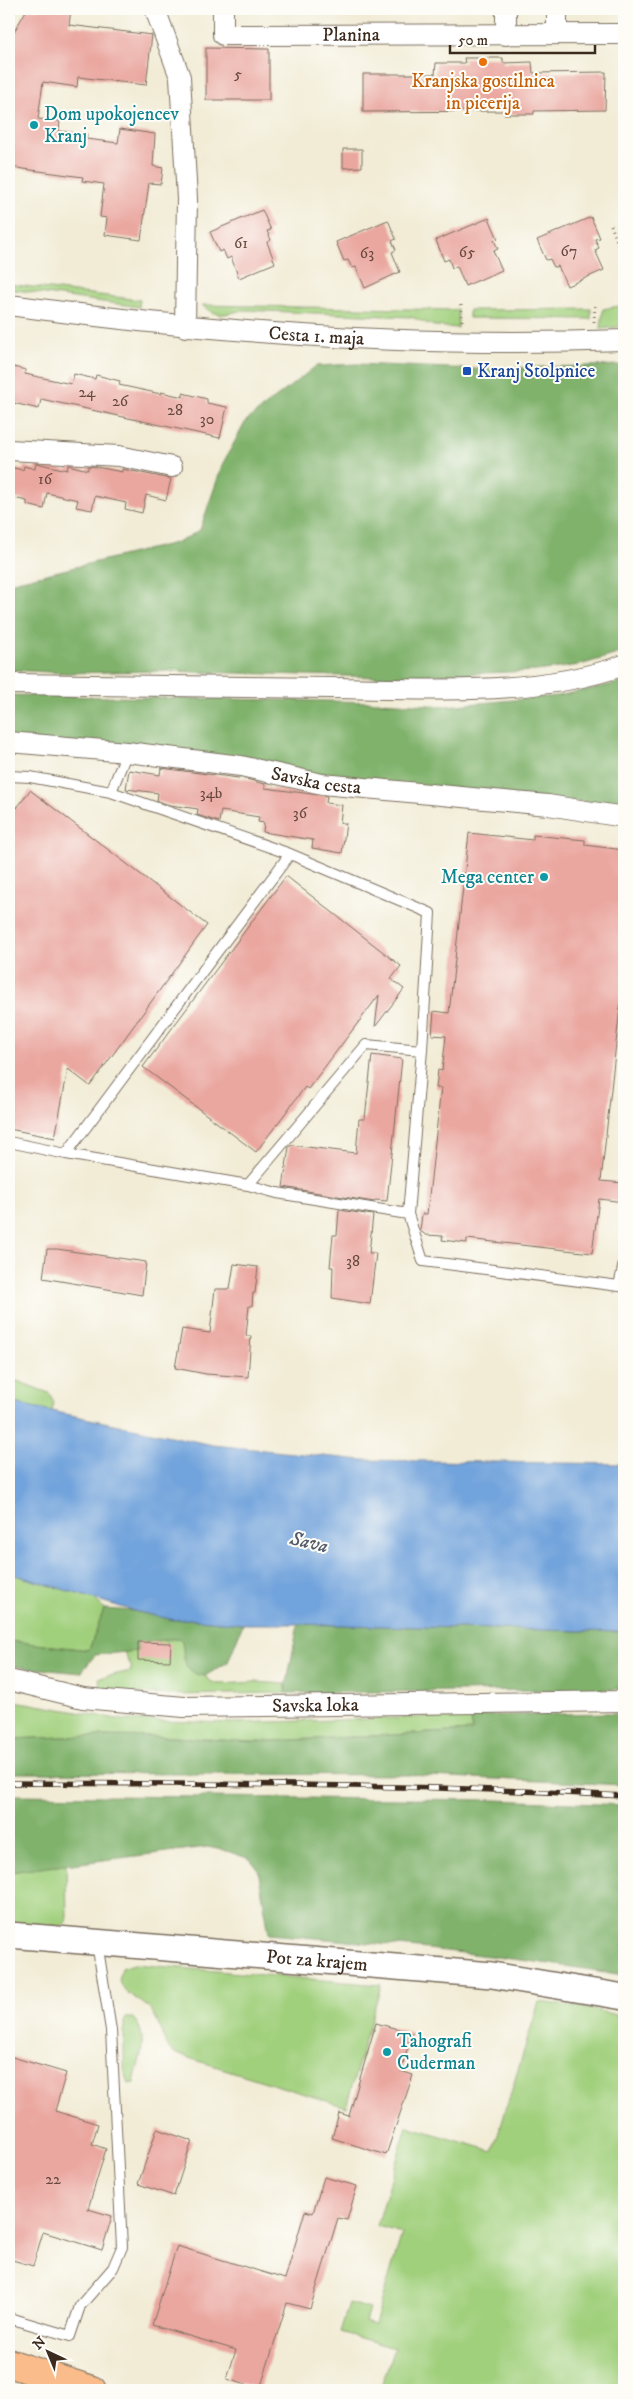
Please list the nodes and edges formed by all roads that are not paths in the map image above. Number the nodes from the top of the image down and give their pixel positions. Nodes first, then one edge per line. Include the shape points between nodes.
1 (155, 9) edge
2 (223, 9) edge
3 (506, 9) edge
4 (557, 9) edge
5 (506, 34) junction
6 (557, 34) junction
7 (624, 34) edge
8 (9, 305) edge
9 (185, 327) junction
10 (624, 340) edge
11 (9, 450) edge
12 (172, 467) dead end
13 (624, 665) edge
14 (9, 684) edge
15 (9, 742) edge
16 (127, 752) junction
17 (9, 776) edge
18 (111, 792) junction
19 (624, 817) edge
20 (290, 854) junction
21 (422, 1050) junction
22 (9, 1142) edge
23 (66, 1154) junction
24 (248, 1184) junction
25 (408, 1214) junction
26 (624, 1263) edge
27 (9, 1680) edge
28 (624, 1700) edge
29 (9, 1935) edge
30 (97, 1942) junction
31 (624, 1997) edge
32 (9, 2318) edge
33 (9, 2363) edge
34 (92, 2390) edge

1 - 9 street via 180,77 187,199
2 - 5 street, Planina via 223,36
3 - 5 street
4 - 6 street
5 - 6 street, Planina
6 - 7 street, Planina
8 - 9 street, Cesta 1. maja
9 - 10 street, Cesta 1. maja via 465,342
11 - 12 street via 119,456
13 - 14 street via 566,681 513,687 408,689
15 - 16 street, Savska cesta
16 - 18 lane
16 - 19 street, Savska cesta via 241,766 322,784 548,805
17 - 18 lane
18 - 20 lane
20 - 21 lane via 430,913
20 - 23 lane
21 - 24 lane via 366,1045
21 - 25 lane
22 - 23 lane
23 - 24 lane
24 - 25 lane via 277,1193
25 - 26 lane via 422,1261 619,1286
27 - 28 street, Savska loka via 83,1698 184,1707
29 - 30 street, Pot za krajem
30 - 31 street, Pot za krajem via 492,1974
30 - 32 lane via 111,2030 122,2247 113,2268 80,2306 70,2336
33 - 34 main road

